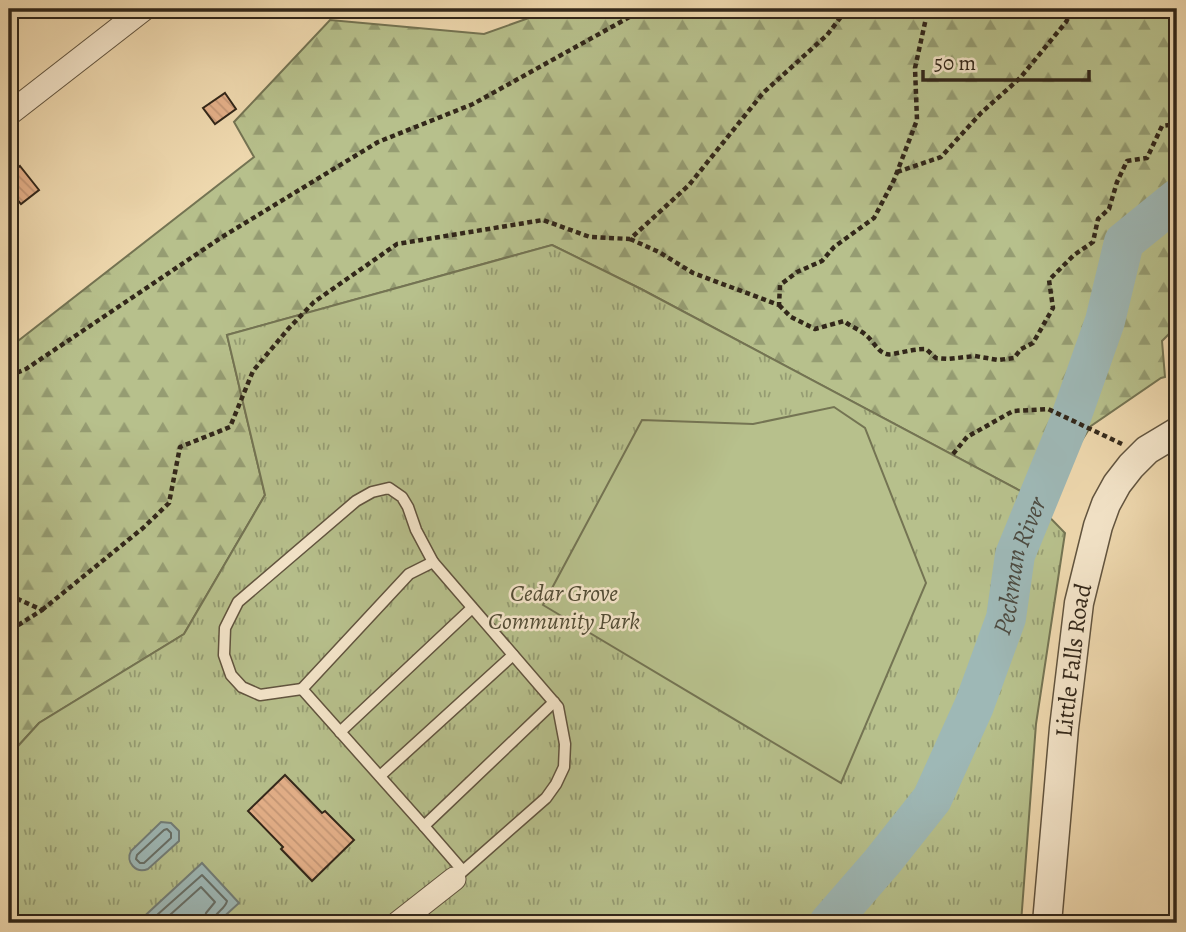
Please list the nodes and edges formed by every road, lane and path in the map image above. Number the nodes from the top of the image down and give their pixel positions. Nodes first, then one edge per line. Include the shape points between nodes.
1 (144, 9) edge
2 (644, 9) edge
3 (848, 9) edge
4 (928, 9) edge
5 (1073, 9) edge
6 (10, 109) edge
7 (1177, 124) edge
8 (896, 172) junction
9 (630, 239) junction
10 (779, 305) junction
11 (9, 376) edge
12 (1094, 430) dead end
13 (1177, 432) edge
14 (953, 454) dead end
15 (433, 562) junction
16 (9, 595) edge
17 (472, 608) junction
18 (42, 610) junction
19 (9, 631) edge
20 (513, 655) junction
21 (302, 688) junction
22 (554, 702) junction
23 (340, 732) junction
24 (380, 776) junction
25 (424, 826) junction
26 (458, 875) junction
27 (398, 923) edge
28 (1046, 923) edge

1 - 6 street
2 - 11 path via 473,104 379,142 222,237
3 - 9 path via 827,35 763,93 689,185
4 - 8 path via 915,68 917,120
5 - 8 path via 1020,78 942,158
7 - 10 path via 1162,126 1147,158 1127,161 1109,209 1098,219 1093,242 1049,280 1053,308 1033,343 1014,358 936,358 926,349 891,355 844,321 816,329 791,317
8 - 10 path via 874,218 822,261 780,285
9 - 10 path via 693,273
9 - 18 path via 590,237 543,219 397,244 297,319 253,371 230,427 180,447 169,503
12 - 14 path via 1048,409 1013,411 967,437
13 - 28 street, Little Falls Road via 1131,466 1117,484 1098,526 1079,603
15 - 17 lane
15 - 21 lane via 409,574
15 - 21 lane via 402,497 389,488 356,501 238,602 225,628 224,655 231,675 242,687 260,695
16 - 18 path
17 - 20 lane
17 - 23 lane
18 - 19 path
20 - 22 lane
20 - 24 lane
21 - 23 lane
22 - 25 lane
22 - 26 lane via 565,744 564,766 556,784
23 - 24 lane
24 - 25 lane
25 - 26 lane
26 - 27 street

